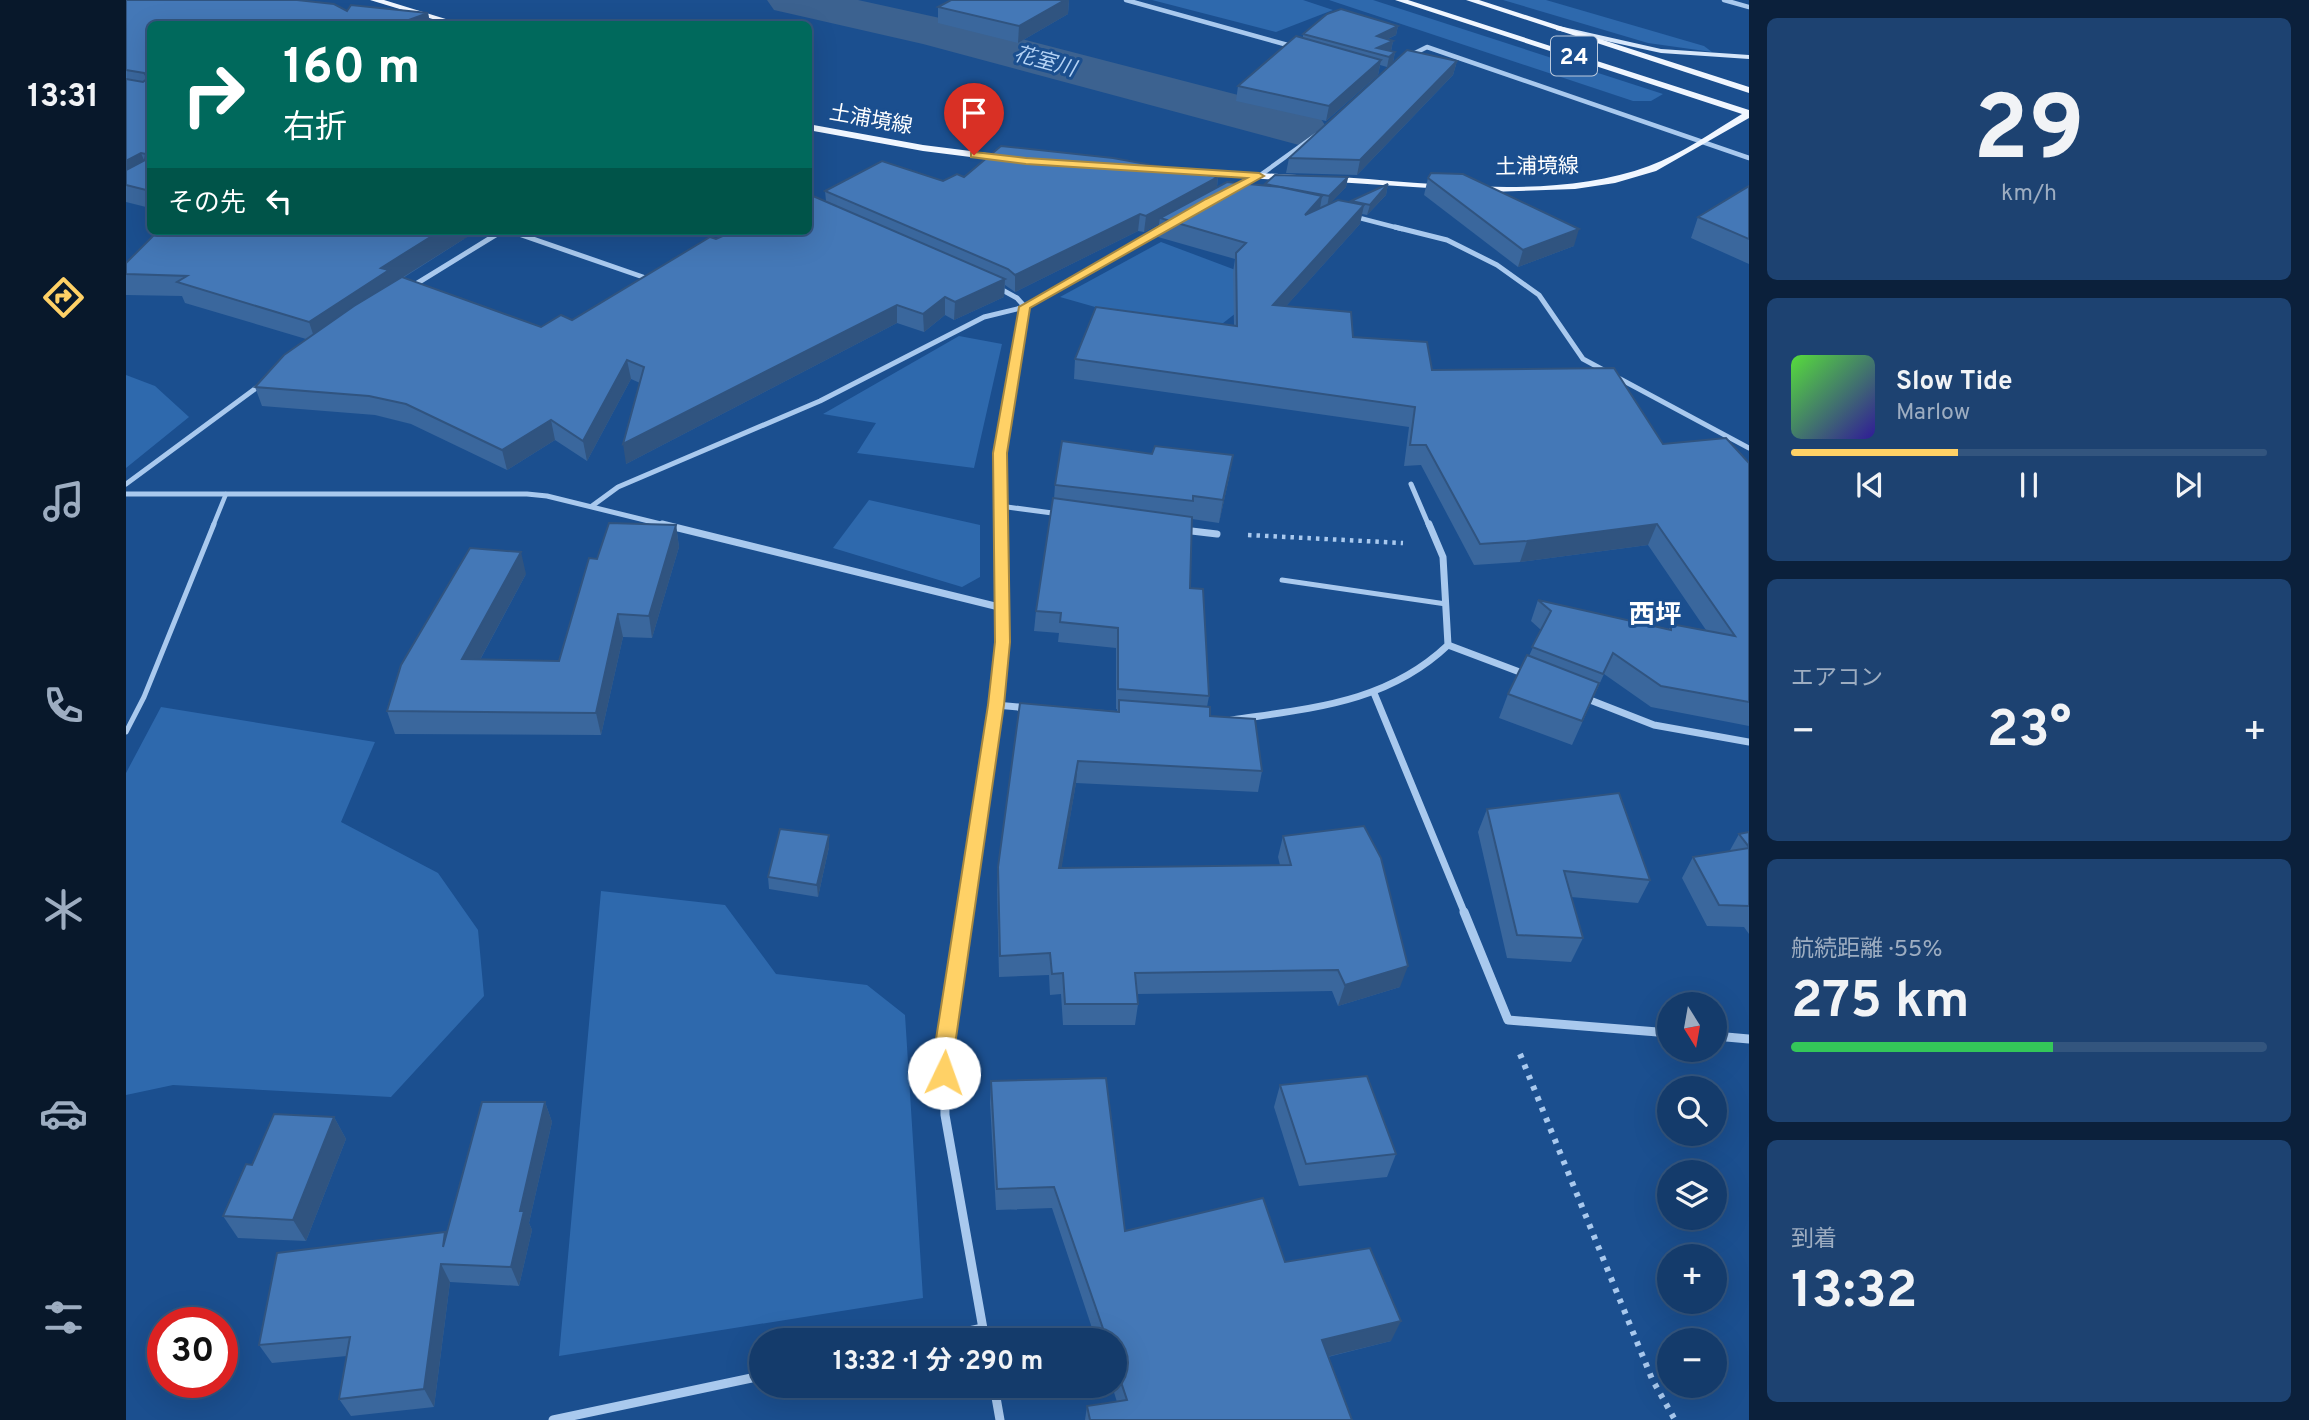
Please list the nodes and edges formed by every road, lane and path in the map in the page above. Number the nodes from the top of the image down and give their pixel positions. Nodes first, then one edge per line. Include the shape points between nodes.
1 (374, 0) edge
2 (1126, 0) edge
3 (1399, 0) edge
4 (1470, 0) edge
5 (1724, 0) edge
6 (1749, 7) edge
7 (447, 21) edge
8 (1544, 24) junction
9 (1301, 48) edge
10 (1749, 57) edge
11 (1404, 58) edge
12 (1749, 90) edge
13 (1749, 114) edge
14 (812, 128) edge
15 (1318, 133) edge
16 (1703, 141) junction
17 (1749, 158) edge
18 (1026, 161) edge
19 (1150, 170) edge
20 (1259, 176) junction
21 (1234, 188) edge
22 (1346, 215) edge
23 (1175, 220) edge
24 (496, 235) edge
25 (522, 235) edge
26 (643, 277) edge
27 (993, 285) edge
28 (407, 290) edge
29 (1025, 307) junction
30 (273, 377) edge
31 (1749, 448) edge
32 (126, 484) edge
33 (1411, 484) dead end
34 (126, 494) edge
35 (226, 494) junction
36 (592, 506) junction
37 (1000, 506) junction
38 (1068, 515) edge
39 (1176, 529) edge
40 (1217, 534) joint
41 (1439, 545) junction
42 (1282, 580) dead end
43 (1446, 604) junction
44 (1003, 608) junction
45 (1448, 645) junction
46 (1532, 677) edge
47 (1374, 693) junction
48 (1580, 696) edge
49 (996, 705) junction
50 (1037, 709) edge
51 (1224, 721) edge
52 (126, 732) edge
53 (1749, 742) edge
54 (1508, 1020) junction
55 (1657, 1032) edge
56 (1727, 1037) edge
57 (1749, 1039) edge
58 (983, 1328) edge
59 (749, 1379) edge
60 (995, 1398) edge
61 (553, 1420) edge
62 (1000, 1420) edge
63 (1675, 1420) edge

1 - 7 main road
2 - 9 street
3 - 13 main road, 24
4 - 8 main road, 24
5 - 6 street
8 - 10 main road via 1661,51
8 - 12 main road, 24
11 - 16 street via 1427,47
13 - 16 main road, 土浦境線 / 24
14 - 18 main road, 土浦境線
15 - 20 street
16 - 17 street
16 - 20 main road, 土浦境線 / 24 via 1654,168 1585,185 1463,186
19 - 20 main road, 土浦境線 / 24
20 - 21 street
22 - 31 street via 1409,229 1472,251 1538,295 1583,359
23 - 29 street
24 - 28 street
25 - 26 street
27 - 29 street
29 - 36 street via 984,317 820,401 618,487
29 - 37 street via 1000,453
30 - 32 street
33 - 41 street
34 - 35 street
35 - 36 street via 527,494
35 - 52 lane
36 - 44 street
37 - 38 street
37 - 44 street
39 - 40 street
40 - 41 path
41 - 43 street
42 - 43 lane
43 - 45 street
44 - 49 street
45 - 46 street
45 - 47 street via 1431,664
47 - 51 street
47 - 54 street
48 - 53 street via 1654,725
49 - 50 street
49 - 58 street via 944,1052 944,1115
54 - 55 street
54 - 63 path via 1652,1379
56 - 57 street
59 - 61 street
60 - 62 street

